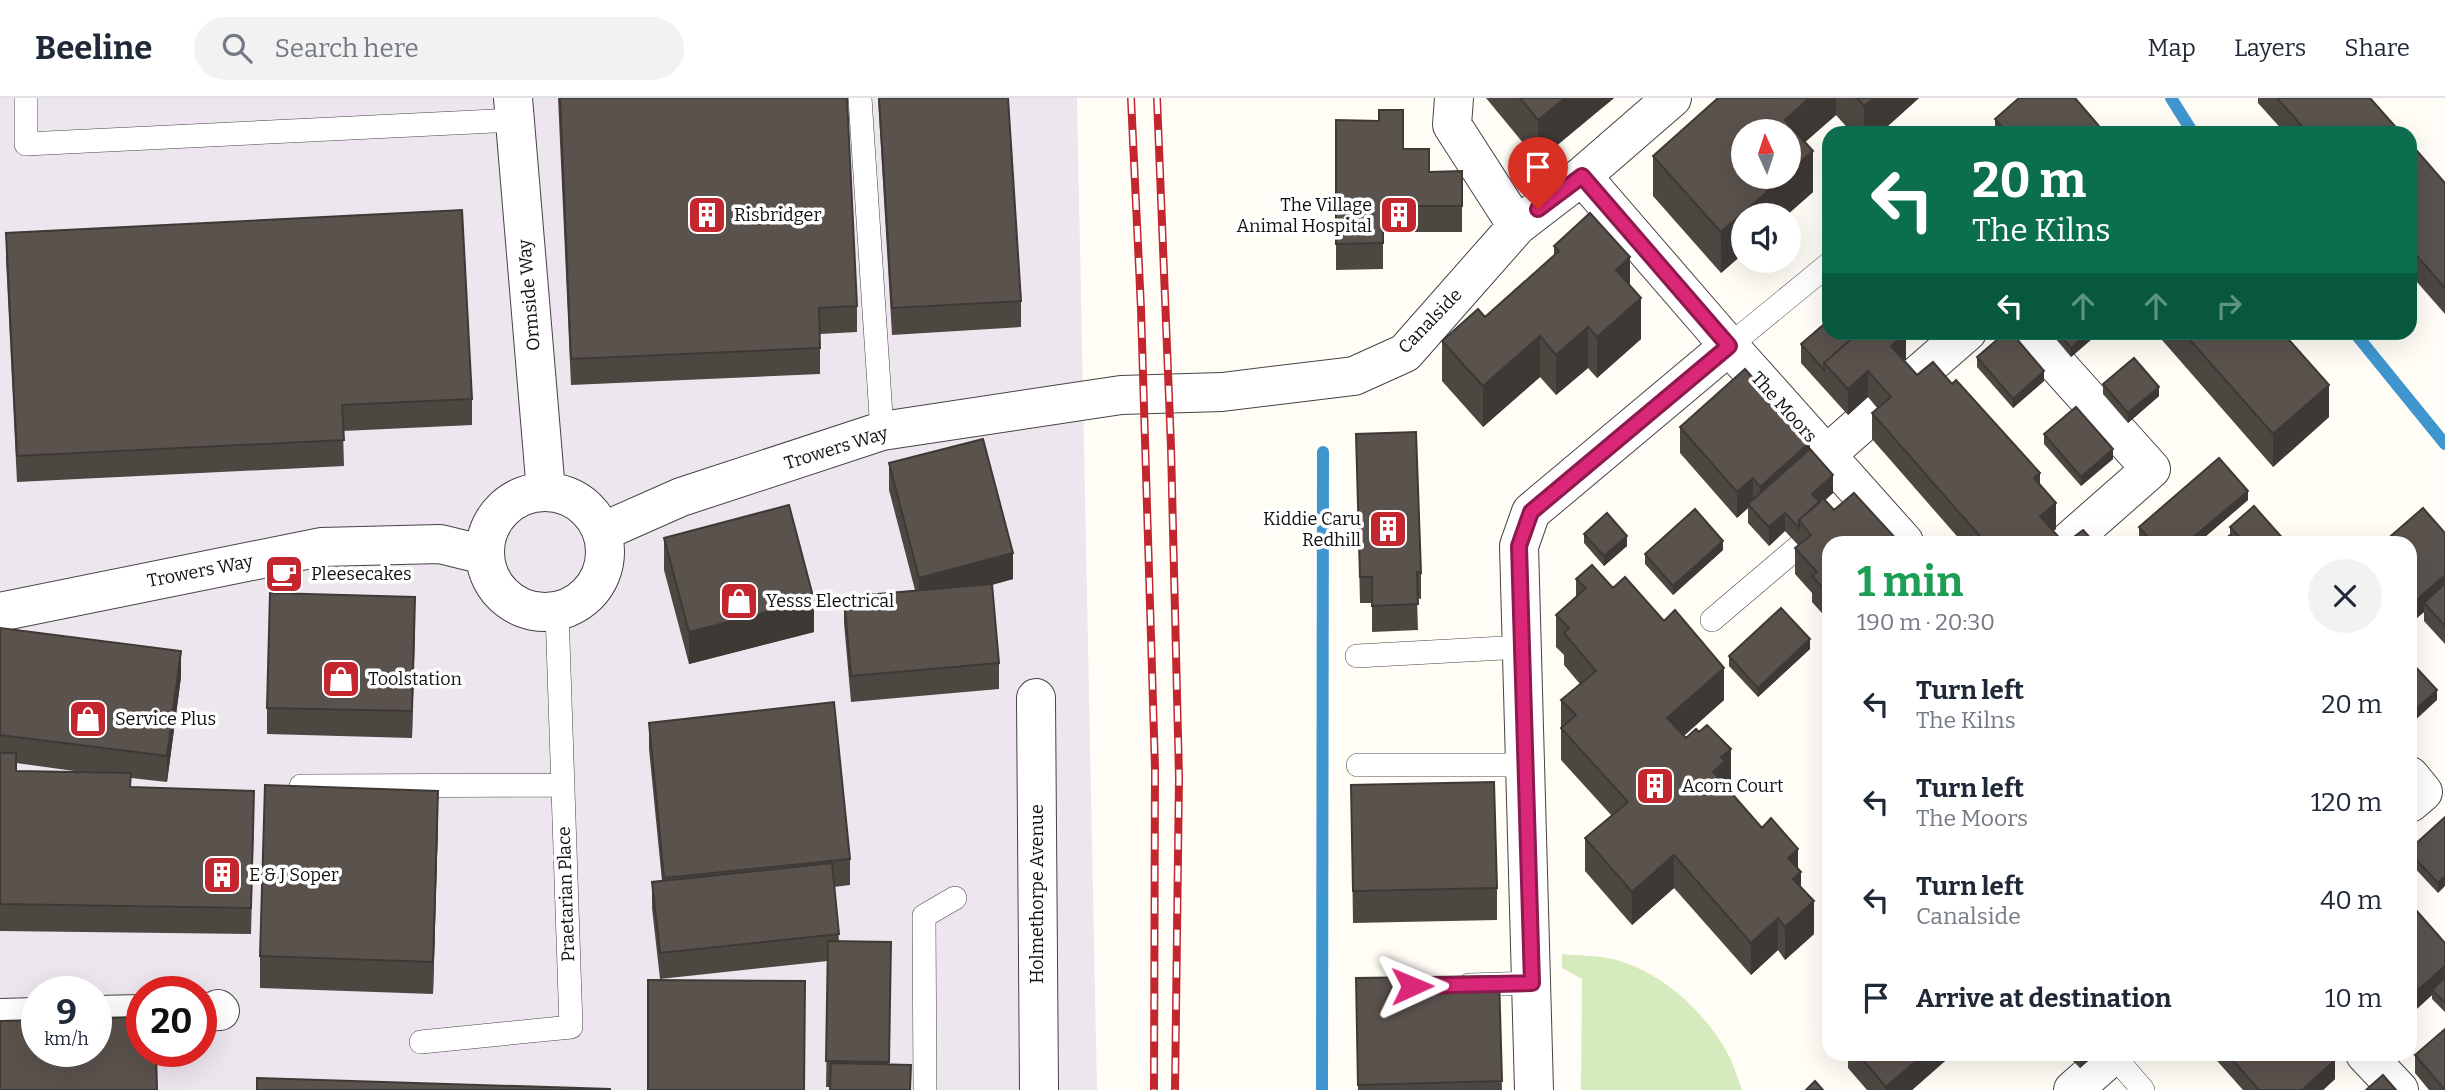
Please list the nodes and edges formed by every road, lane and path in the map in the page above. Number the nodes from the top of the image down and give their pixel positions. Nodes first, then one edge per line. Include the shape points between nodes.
1 (26, 98) edge
2 (860, 98) edge
3 (1454, 98) edge
4 (1672, 98) edge
5 (514, 109) edge
6 (1582, 176) junction
7 (1517, 226) junction
8 (1822, 270) edge
9 (1958, 340) edge
10 (2035, 340) edge
11 (1729, 346) junction
12 (1905, 386) edge
13 (1121, 395) joint
14 (1877, 410) edge
15 (882, 431) junction
16 (1826, 455) junction
17 (545, 492) junction
18 (1843, 508) junction
19 (603, 532) junction
20 (1893, 536) edge
21 (2075, 536) edge
22 (485, 555) junction
23 (557, 611) junction
24 (0, 612) edge
25 (1712, 620) dead end
26 (1522, 647) junction
27 (1357, 656) dead end
28 (1036, 698) dead end
29 (1358, 765) dead end
30 (1526, 765) junction
31 (563, 785) junction
32 (301, 786) edge
33 (955, 898) dead end
34 (1532, 983) junction
35 (1442, 985) edge
36 (21, 1017) edge
37 (0, 1018) edge
38 (421, 1042) dead end
39 (2106, 1061) edge
40 (2120, 1061) edge
41 (2372, 1061) edge
42 (925, 1090) edge
43 (1039, 1090) edge
44 (1534, 1090) edge
45 (2073, 1090) edge
46 (2143, 1090) edge
47 (2399, 1090) edge

1 - 5 lane via 26,144
2 - 15 lane
3 - 7 street via 1452,125
4 - 6 street, Canalside
5 - 17 street, Ormside Way
6 - 7 street, Canalside
6 - 11 street, The Moors
7 - 13 street, Canalside via 1405,353 1354,376 1222,392
8 - 11 lane
9 - 12 street
10 - 21 street via 2151,469
11 - 16 street, The Moors
11 - 26 street via 1531,512 1519,546
13 - 15 street, Trowers Way
14 - 16 street
15 - 19 street, Trowers Way via 681,497
16 - 18 street, The Moors
17 - 19 street via 574,499 591,513
17 - 22 street via 509,504 496,518
18 - 20 street, The Moors
18 - 25 lane
19 - 23 street via 606,552 592,590
22 - 23 street via 497,588 509,600 536,611
22 - 24 street, Trowers Way via 440,544 321,547
23 - 31 lane, Praetarian Place
26 - 27 lane
26 - 30 street
28 - 43 street, Holmethorpe Avenue
29 - 30 lane
30 - 34 street
31 - 32 lane
31 - 38 lane, Praetarian Place via 571,1027
33 - 42 lane via 924,916
34 - 35 lane
34 - 44 street
36 - 37 street
39 - 45 street
40 - 46 lane
41 - 47 street

